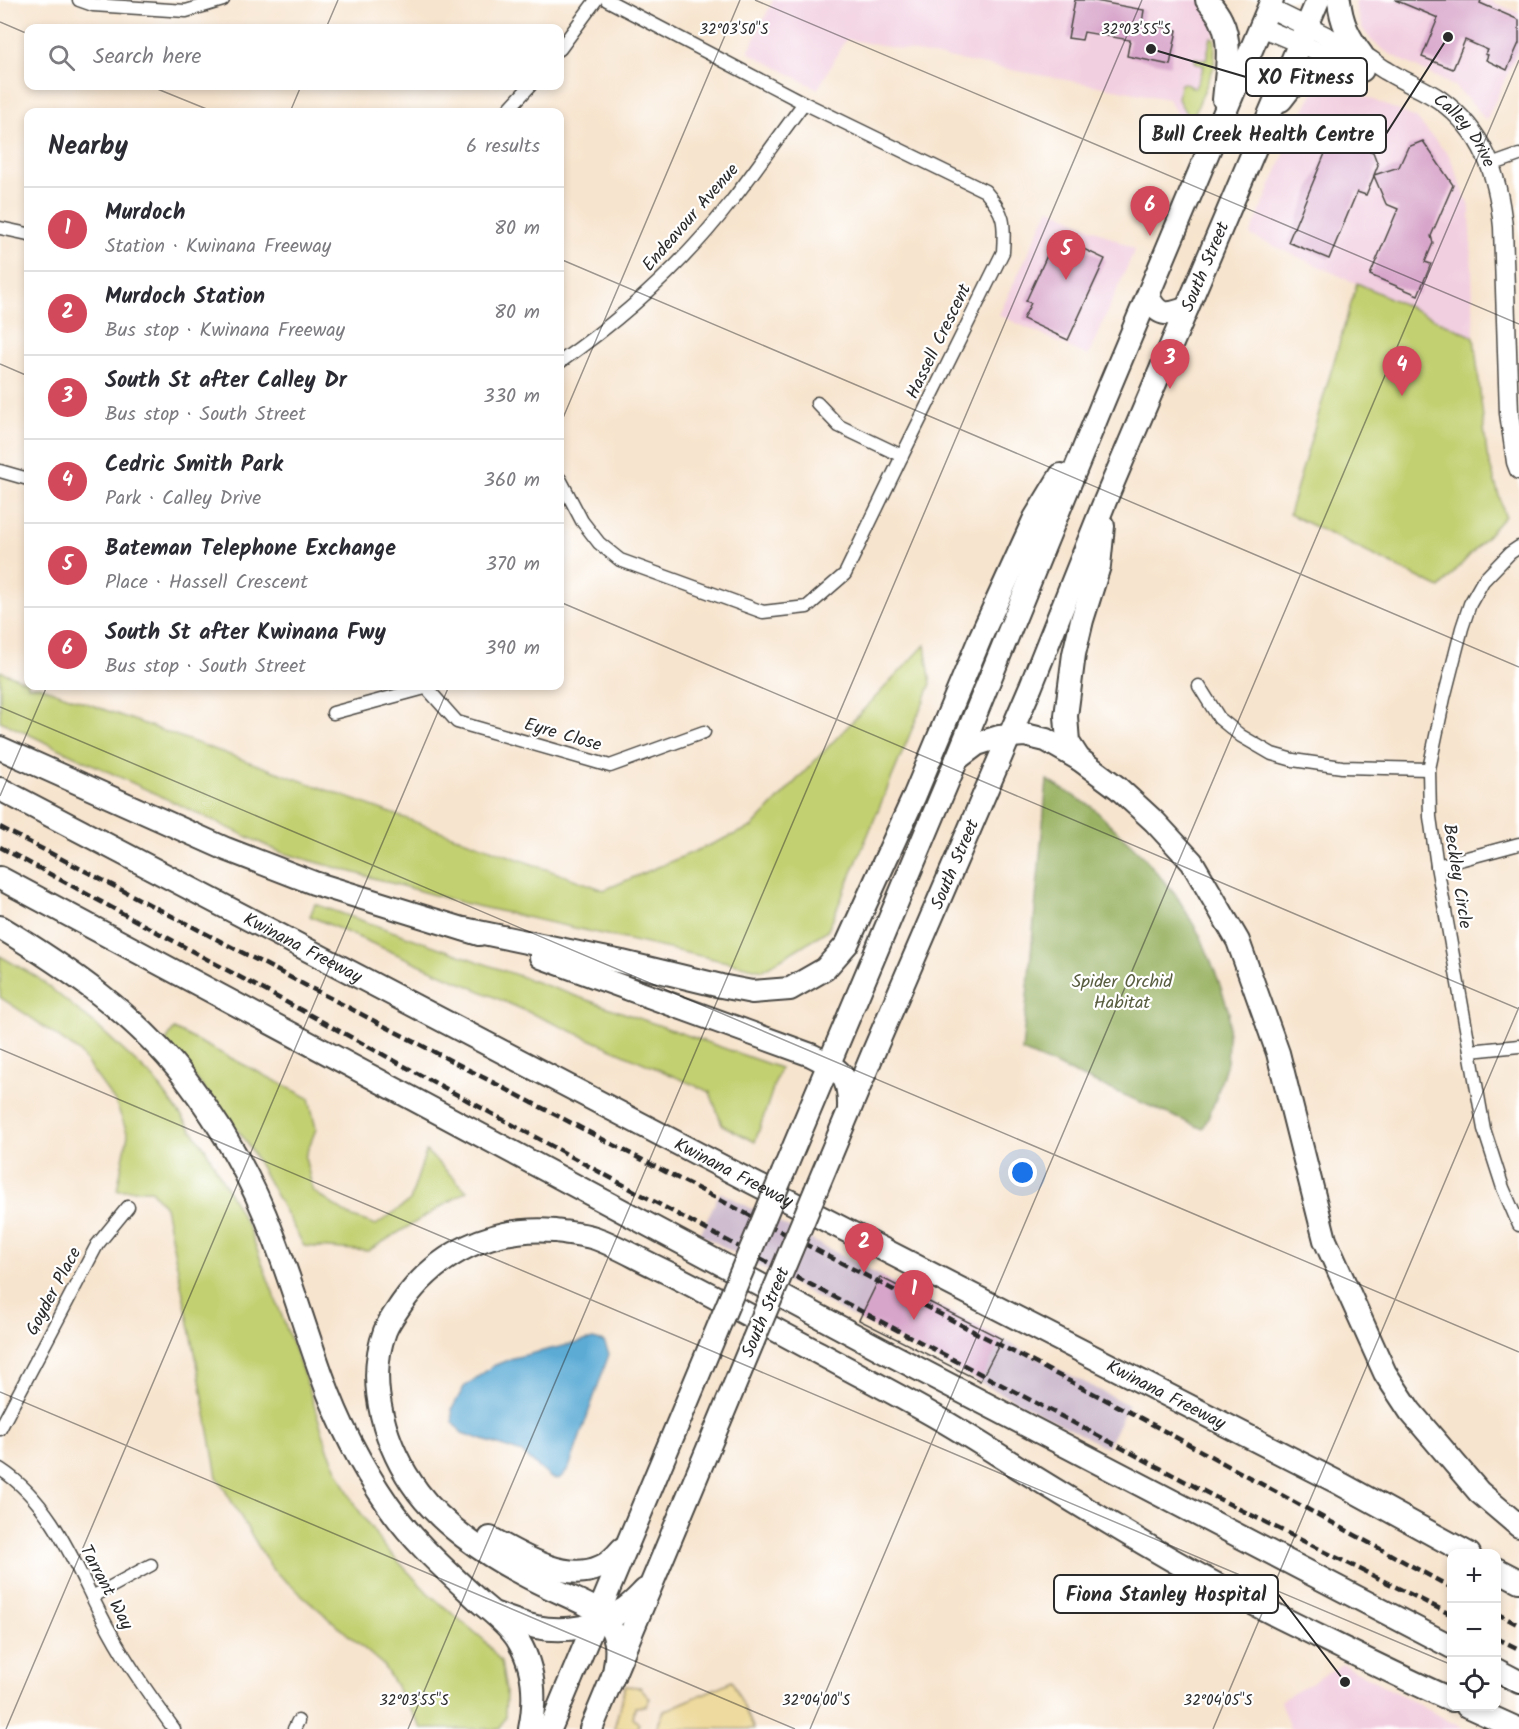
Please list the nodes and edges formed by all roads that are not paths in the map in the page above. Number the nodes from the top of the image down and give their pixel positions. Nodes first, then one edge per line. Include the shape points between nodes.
1 (79, 0) edge
2 (223, 0) edge
3 (596, 0) edge
4 (607, 0) edge
5 (1207, 0) edge
6 (1318, 0) edge
7 (1339, 0) edge
8 (1267, 12) edge
9 (1303, 35) junction
10 (564, 44) edge
11 (1362, 63) junction
12 (526, 90) edge
13 (804, 103) junction
14 (510, 108) edge
15 (1269, 116) junction
16 (1222, 119) junction
17 (1519, 155) edge
18 (1491, 165) junction
19 (0, 228) edge
20 (24, 233) edge
21 (1148, 296) junction
22 (1187, 308) junction
23 (564, 359) edge
24 (1103, 402) junction
25 (817, 403) dead end
26 (902, 456) junction
27 (1519, 470) edge
28 (0, 471) edge
29 (24, 478) edge
30 (564, 487) edge
31 (1105, 501) junction
32 (1519, 547) edge
33 (1198, 686) dead end
34 (414, 690) edge
35 (428, 690) edge
36 (333, 713) dead end
37 (704, 732) dead end
38 (1009, 736) junction
39 (0, 748) edge
40 (957, 759) junction
41 (1079, 759) junction
42 (1429, 769) junction
43 (0, 789) edge
44 (1519, 844) edge
45 (1437, 866) junction
46 (0, 878) edge
47 (0, 927) edge
48 (464, 929) junction
49 (1519, 1046) edge
50 (1470, 1051) junction
51 (829, 1064) junction
52 (849, 1112) junction
53 (128, 1207) dead end
54 (1519, 1225) edge
55 (0, 1429) edge
56 (0, 1470) edge
57 (405, 1470) junction
58 (1519, 1526) edge
59 (627, 1544) junction
60 (1459, 1549) edge
61 (151, 1565) dead end
62 (1501, 1571) edge
63 (1519, 1581) edge
64 (650, 1585) junction
65 (92, 1597) junction
66 (492, 1613) junction
67 (600, 1618) junction
68 (1447, 1644) edge
69 (1501, 1672) edge
70 (613, 1677) junction
71 (1519, 1682) edge
72 (1447, 1698) edge
73 (1476, 1711) edge
74 (174, 1729) edge
75 (530, 1729) edge
76 (550, 1729) edge
77 (591, 1729) edge
78 (1518, 1729) edge

1 - 2 street via 93,5 186,11
3 - 10 street
4 - 13 street, Hassell Crescent
5 - 16 highway via 1225,33
6 - 9 highway, South Street
7 - 11 highway via 1342,21
8 - 9 main road, Calley Drive
8 - 16 highway, South Street
9 - 11 main road, Calley Drive
9 - 15 highway, South Street
11 - 15 highway via 1298,81
11 - 18 main road, Calley Drive via 1430,93 1451,109 1469,128
12 - 14 street
13 - 23 street, Endeavour Avenue via 730,204 694,245 656,285
13 - 26 street, Hassell Crescent via 985,191 1004,219 1003,252
15 - 22 highway, South Street
16 - 21 highway, South Street
17 - 18 street
18 - 27 main road, Calley Drive via 1503,227 1509,413
19 - 20 street
21 - 22 highway via 1154,308 1165,314
21 - 24 highway, South Street
22 - 31 highway, South Street
24 - 40 highway, South Street
24 - 48 highway via 1035,518 847,944 825,969 790,989 753,992
25 - 26 street via 839,426
26 - 30 street, Hassell Crescent via 845,574 807,607 763,612 620,560 599,543 582,521
28 - 29 street
31 - 38 highway, South Street
31 - 41 highway via 1099,566 1074,654 1066,716 1068,742
32 - 42 street, Beckley Circle via 1483,581 1470,604
33 - 42 street via 1220,718 1272,754 1342,767
34 - 36 street
35 - 37 street, Eyre Close via 457,722 610,766
38 - 40 highway via 977,744
38 - 41 highway via 1046,740
38 - 52 highway, South Street
39 - 48 highway via 226,849 314,883
40 - 51 highway, South Street
41 - 58 highway via 1118,788 1192,862 1238,941 1278,1053 1325,1240 1385,1373 1410,1411 1479,1492
42 - 45 street, Beckley Circle
43 - 60 highway, Kwinana Freeway via 742,1177 1341,1484
44 - 45 street
45 - 50 street, Beckley Circle
46 - 68 highway via 886,1352
47 - 66 highway via 53,959 123,1013 185,1078 232,1149 258,1200 322,1379 371,1480 409,1534
48 - 51 highway via 811,1054
49 - 50 street
50 - 54 street, Beckley Circle via 1484,1129
51 - 52 highway via 846,1081
51 - 59 highway, South Street, bridge
52 - 64 highway, South Street, bridge
53 - 55 street, Goyder Place via 98,1245
56 - 65 street, Tarrant Way via 42,1508
57 - 59 highway via 446,1507 488,1537 532,1561 582,1573 601,1567
57 - 67 highway via 430,1506 486,1552
57 - 72 highway via 385,1427 378,1381 386,1328 409,1293 423,1276 457,1252 498,1235 543,1230 595,1238 696,1287 942,1420 1192,1572
59 - 67 highway, South Street
61 - 65 street
62 - 63 highway
64 - 67 highway via 624,1610
64 - 70 highway, South Street
65 - 74 street, Tarrant Way via 109,1631
66 - 67 highway via 547,1628 580,1627
66 - 75 highway via 519,1640 532,1673
67 - 70 highway via 615,1636 617,1657
67 - 76 highway, South Street
69 - 71 highway
70 - 77 highway, South Street
73 - 78 highway

